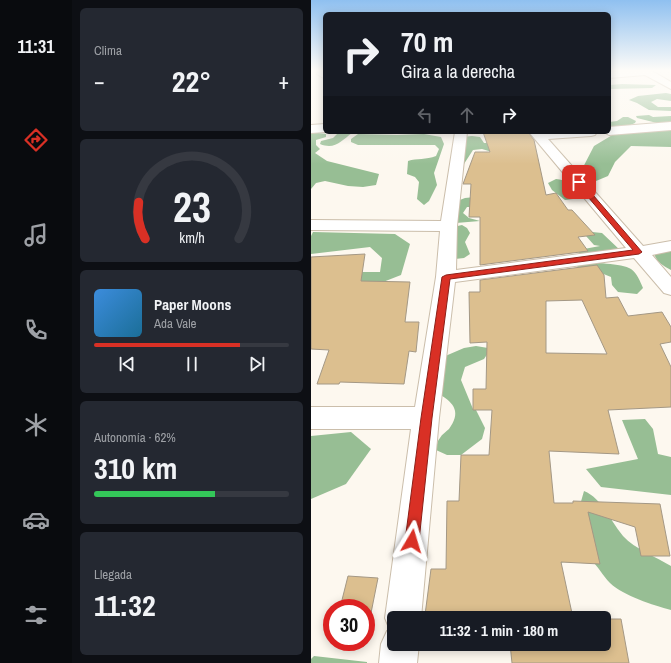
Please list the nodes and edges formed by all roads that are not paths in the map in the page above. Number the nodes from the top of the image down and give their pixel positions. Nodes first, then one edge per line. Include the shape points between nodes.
1 (671, 126) edge
2 (311, 128) edge
3 (323, 128) edge
4 (611, 131) edge
5 (461, 134) edge
6 (537, 134) edge
7 (311, 225) edge
8 (449, 226) junction
9 (671, 246) edge
10 (639, 252) junction
11 (446, 277) junction
12 (671, 289) edge
13 (311, 418) edge
14 (426, 418) junction
15 (404, 611) edge
16 (399, 651) edge
17 (398, 663) edge

1 - 4 street
2 - 3 street
5 - 8 street
6 - 10 street
7 - 8 street
8 - 11 street
9 - 10 street
10 - 11 street
10 - 12 street
11 - 14 street
13 - 14 street
14 - 15 street
16 - 17 street

